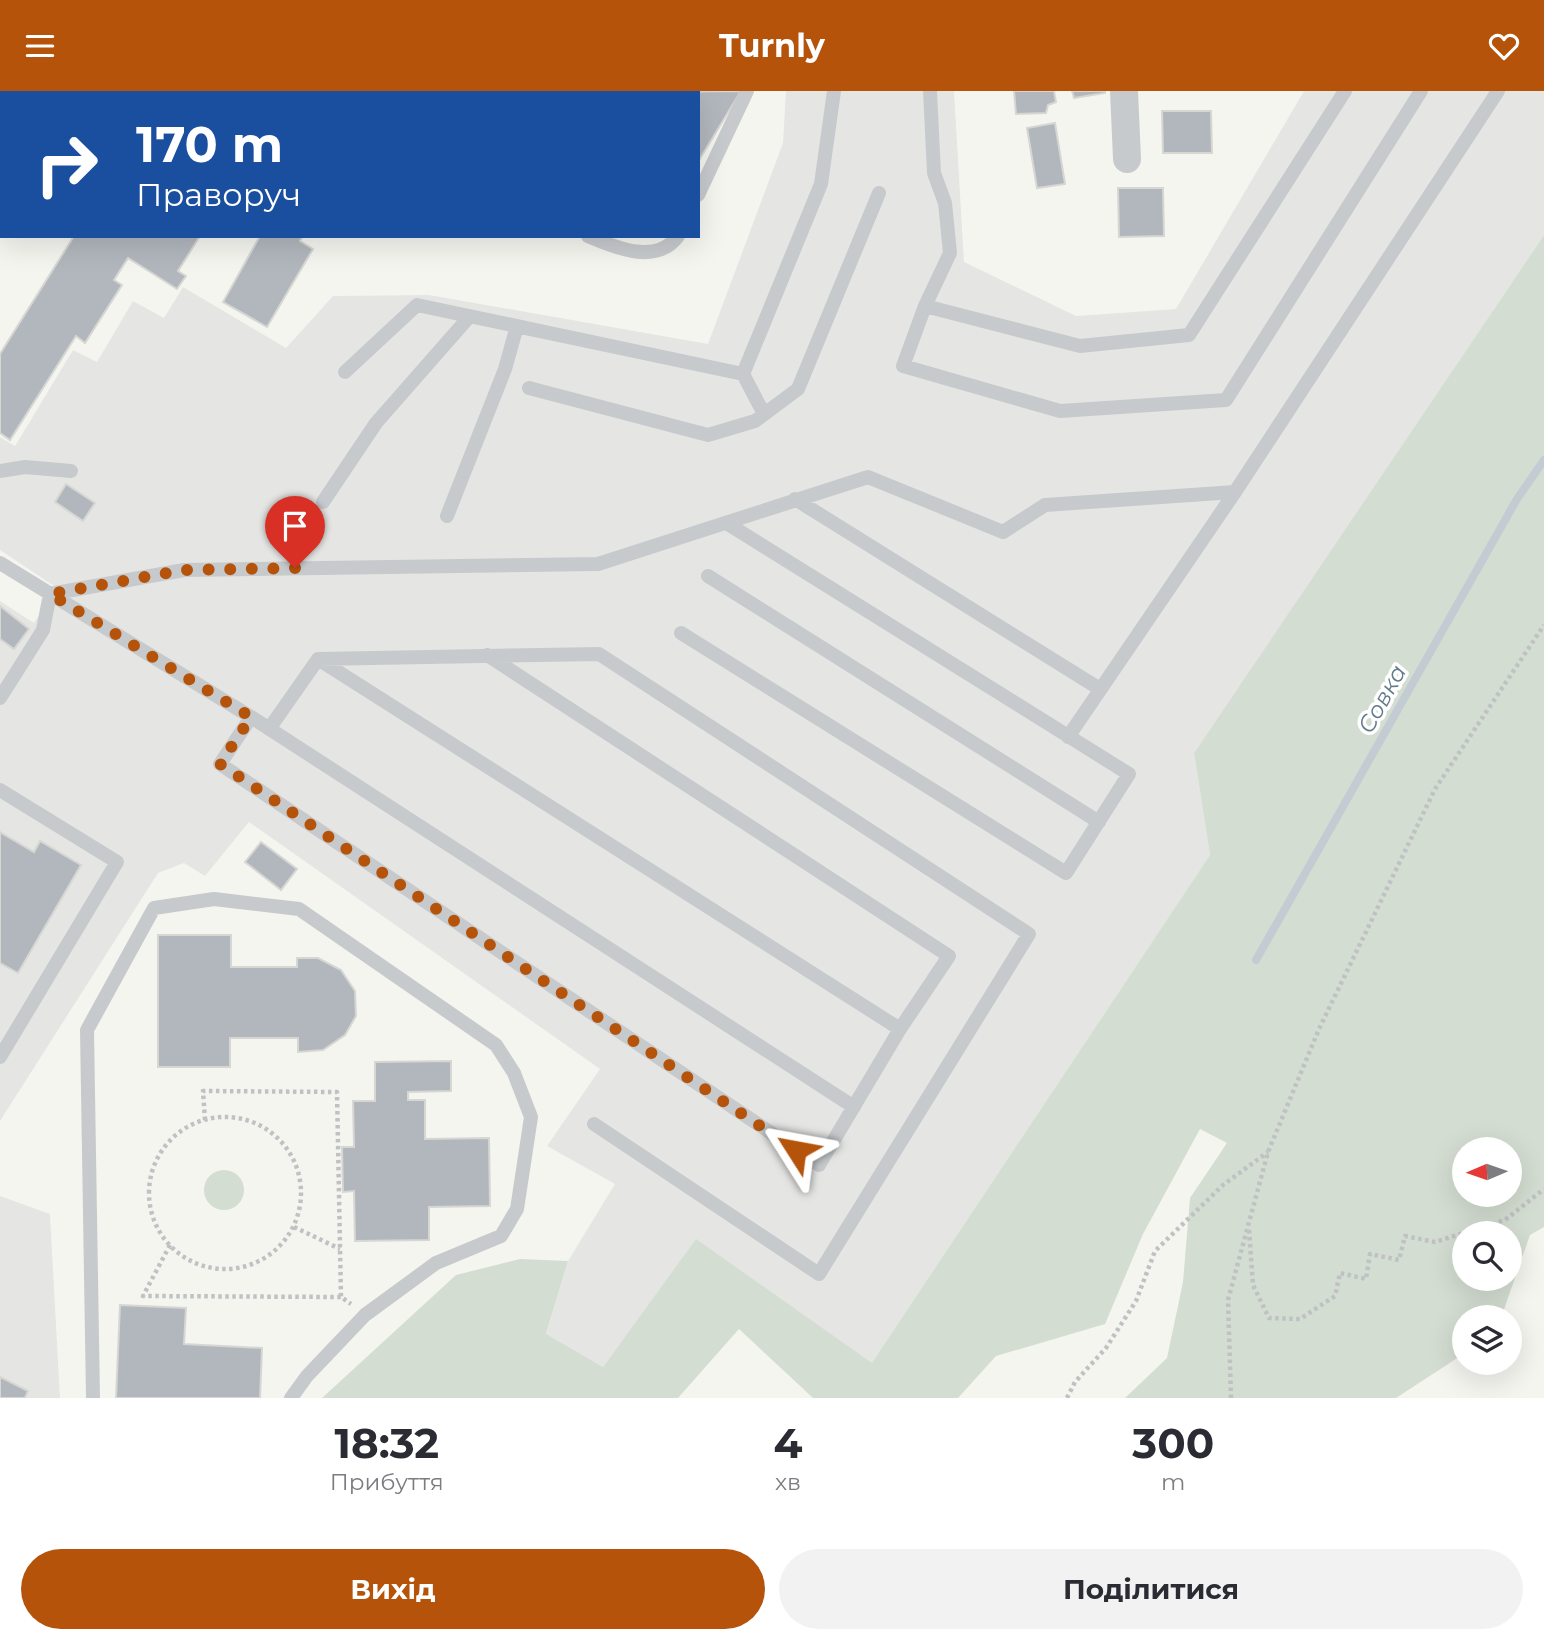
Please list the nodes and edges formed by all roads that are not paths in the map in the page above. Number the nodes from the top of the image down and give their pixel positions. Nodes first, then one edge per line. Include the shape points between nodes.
1 (747, 91) edge
2 (834, 91) edge
3 (930, 91) edge
4 (1124, 91) edge
5 (1345, 91) edge
6 (1421, 91) edge
7 (1498, 91) edge
8 (1127, 159) dead end
9 (700, 191) edge
10 (879, 193) dead end
11 (594, 238) edge
12 (674, 238) edge
13 (925, 306) junction
14 (470, 316) junction
15 (517, 326) junction
16 (345, 372) dead end
17 (743, 374) junction
18 (529, 388) dead end
19 (764, 414) junction
20 (0, 471) edge
21 (71, 471) dead end
22 (1236, 492) junction
23 (795, 499) junction
24 (323, 502) dead end
25 (447, 516) dead end
26 (728, 524) junction
27 (0, 563) edge
28 (709, 576) dead end
29 (50, 594) junction
30 (681, 633) dead end
31 (487, 655) junction
32 (318, 659) junction
33 (1100, 689) junction
34 (0, 698) edge
35 (251, 717) junction
36 (269, 729) junction
37 (1068, 737) junction
38 (0, 790) edge
39 (1099, 822) junction
40 (900, 1029) junction
41 (0, 1057) edge
42 (853, 1107) junction
43 (594, 1124) dead end
44 (93, 1398) edge
45 (291, 1398) edge

1 - 9 lane
2 - 17 lane via 821,184
3 - 13 lane via 934,173 945,203 950,253
4 - 8 street
5 - 13 lane via 1189,335 1080,346
6 - 13 lane via 1226,400 1060,411 903,366
7 - 22 lane
10 - 19 lane via 797,389
11 - 12 lane via 636,253 657,249
14 - 15 lane
14 - 16 lane via 416,305
14 - 24 lane via 376,423
15 - 17 lane
15 - 25 lane via 505,369
17 - 19 lane
18 - 19 lane via 708,435
20 - 21 lane via 25,467
22 - 23 lane via 1045,505 1003,532 868,477
22 - 33 lane
23 - 26 lane
23 - 33 lane
26 - 29 lane via 598,563 184,570
26 - 37 lane
27 - 29 lane
28 - 39 lane
29 - 34 lane via 43,630
29 - 35 lane
30 - 39 lane via 1066,873
31 - 32 lane
31 - 40 lane via 949,956
31 - 43 lane via 599,654 1029,934 819,1274
32 - 36 lane
32 - 40 lane
33 - 37 lane
35 - 36 lane
35 - 42 lane via 220,764 819,1165
36 - 42 lane
37 - 39 lane via 1129,774
38 - 41 lane via 117,862
40 - 42 lane
44 - 45 lane via 87,1030 154,908 214,899 299,909 496,1045 514,1073 531,1117 517,1209 501,1236 436,1263 365,1315

